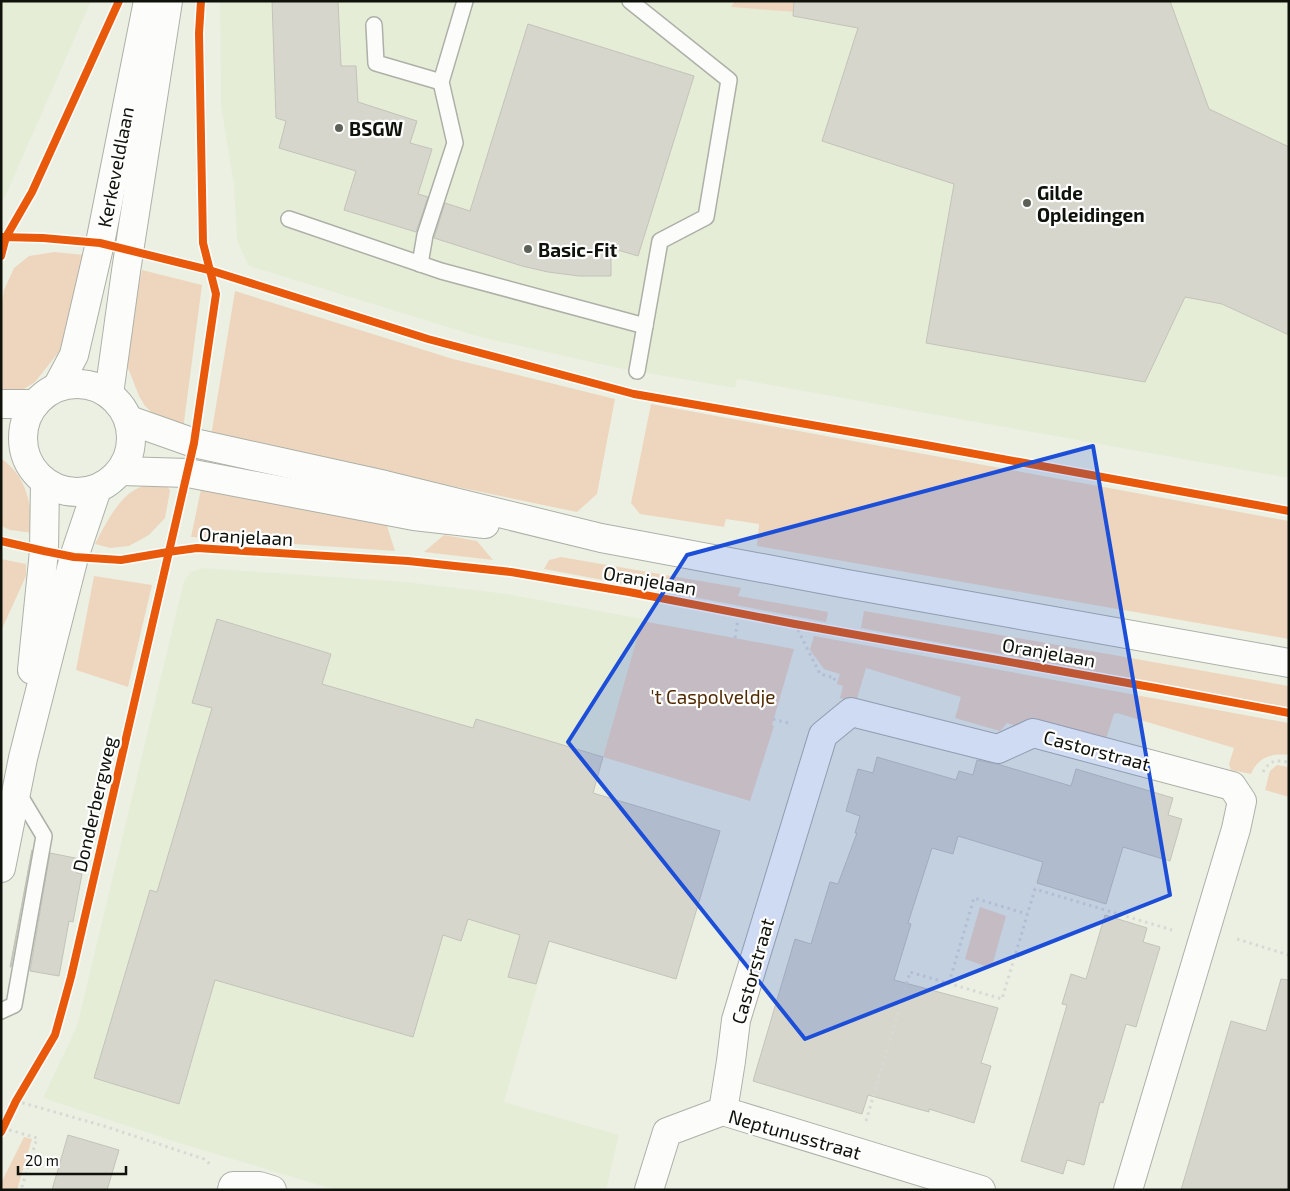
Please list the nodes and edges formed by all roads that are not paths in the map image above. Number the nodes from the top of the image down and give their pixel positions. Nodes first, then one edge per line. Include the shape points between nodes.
1 (148, 1) edge
2 (168, 1) edge
3 (465, 1) edge
4 (630, 1) edge
5 (374, 25) dead end
6 (441, 82) junction
7 (289, 219) dead end
8 (420, 264) junction
9 (645, 326) junction
10 (637, 371) dead end
11 (58, 388) junction
12 (109, 394) junction
13 (1, 404) edge
14 (35, 404) junction
15 (128, 420) junction
16 (13, 450) edge
17 (121, 471) junction
18 (46, 482) junction
19 (97, 489) junction
20 (602, 538) junction
21 (1289, 664) edge
22 (22, 758) junction
23 (16, 790) junction
24 (1, 868) edge
25 (1, 1011) edge
26 (723, 1111) junction
27 (232, 1188) edge
28 (272, 1190) edge
29 (649, 1190) edge
30 (981, 1190) edge
31 (1128, 1190) edge

1 - 11 street, Kerkeveldlaan via 100,243 74,355
2 - 12 street, Kerkeveldlaan
3 - 6 lane
4 - 9 lane via 729,80 706,217 660,242
5 - 6 lane via 376,63
6 - 8 lane via 455,143 425,235
7 - 8 lane
8 - 9 lane
9 - 10 lane
11 - 12 street via 75,384 93,386
11 - 14 street
12 - 15 street via 121,406
13 - 14 street
14 - 16 street via 26,419 23,436
15 - 17 street via 132,438
15 - 20 street, Oranjelaan via 194,443
16 - 18 street
17 - 19 street
17 - 20 street, Oranjelaan via 188,473 414,516
18 - 19 street via 62,490 80,492
18 - 22 street via 44,551
19 - 22 street via 74,557
20 - 21 street, Oranjelaan
22 - 23 street
23 - 24 street
23 - 25 lane via 44,836 14,1006
26 - 29 street, Neptunusstraat via 667,1132
26 - 30 street, Neptunusstraat
26 - 31 street, Castorstraat via 736,1020 823,735 852,712 998,749 1033,733 1232,786 1242,801
27 - 28 street via 259,1186

